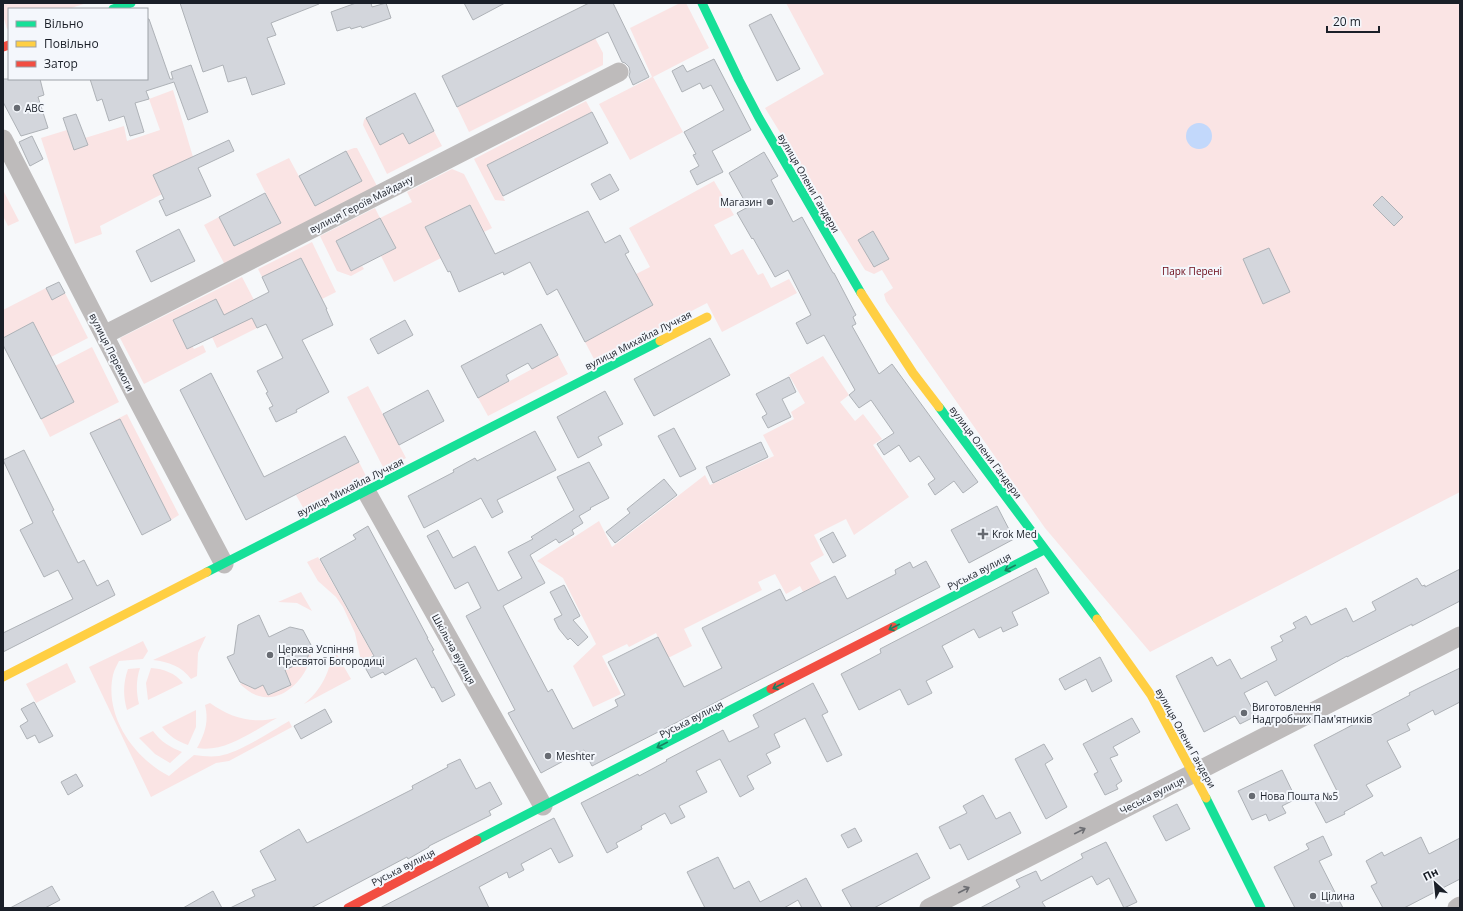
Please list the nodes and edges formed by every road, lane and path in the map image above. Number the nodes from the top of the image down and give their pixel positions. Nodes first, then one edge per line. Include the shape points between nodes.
1 (131, 3) edge
2 (702, 3) edge
3 (116, 8) edge
4 (619, 72) dead end
5 (3, 139) edge
6 (707, 317) dead end
7 (104, 335) junction
8 (366, 491) junction
9 (1044, 550) junction
10 (224, 564) junction
11 (1460, 636) edge
12 (3, 677) edge
13 (1194, 773) junction
14 (543, 806) junction
15 (1460, 906) edge
16 (348, 908) edge
17 (929, 908) edge
18 (1261, 908) edge
19 (1457, 908) edge

1 - 3 main road
2 - 9 main road, вулиця Олени Гандери via 755,112 868,304 913,373
4 - 7 street, вулиця Героїв Майдану
5 - 7 street, вулиця Перемоги
6 - 8 main road, вулиця Михайла Лучкая
7 - 10 street, вулиця Перемоги
8 - 10 main road, вулиця Михайла Лучкая
8 - 14 street, Шкільна вулиця
9 - 13 main road, вулиця Олени Гандери via 1151,695
9 -> 14 main road, Руська вулиця
10 - 12 main road, вулиця Михайла Лучкая
11 - 13 street, Чеська вулиця
17 -> 13 street, Чеська вулиця
13 - 18 main road, вулиця Олени Гандери
14 - 16 main road, Руська вулиця
15 - 19 street

